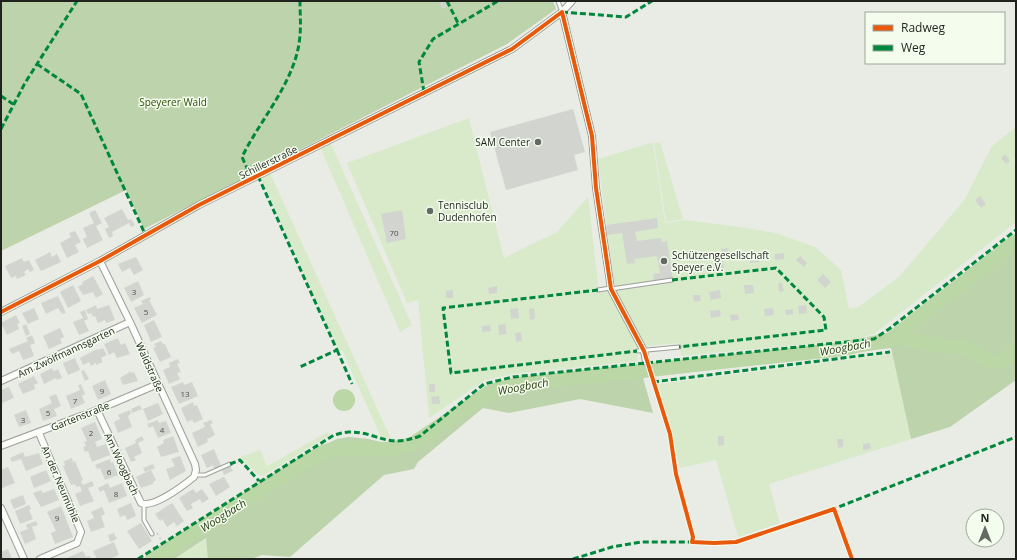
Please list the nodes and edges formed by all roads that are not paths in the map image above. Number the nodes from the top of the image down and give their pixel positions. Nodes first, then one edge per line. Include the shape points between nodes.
1 (558, 1) edge
2 (572, 1) edge
3 (562, 12) junction
4 (100, 261) junction
5 (672, 280) dead end
6 (610, 289) junction
7 (598, 290) dead end
8 (1, 312) edge
9 (130, 322) junction
10 (679, 346) dead end
11 (641, 351) junction
12 (646, 362) dead end
13 (1, 381) edge
14 (158, 384) junction
15 (96, 410) junction
16 (39, 433) junction
17 (1, 446) edge
18 (230, 464) dead end
19 (196, 475) junction
20 (144, 504) junction
21 (1, 508) edge
22 (152, 534) dead end
23 (24, 559) edge
24 (40, 559) edge

1 - 3 lane
2 - 3 street, Schillerstraße
3 - 4 street, Schillerstraße via 512,49 199,205
3 - 6 street via 592,136 596,188
4 - 8 street, Schillerstraße
4 - 9 street, Waldstraße
5 - 6 lane
6 - 7 lane
6 - 11 street
9 - 13 street, Am Zwölfmannsgarten
9 - 14 street, Waldstraße
10 - 11 lane
11 - 12 street
14 - 15 street, Gartenstraße
14 - 19 street, Waldstraße via 195,464
15 - 16 street, Gartenstraße
15 - 20 street, Am Woogbach via 138,499
16 - 17 street, Gartenstraße
16 - 24 street, An der Neumühle via 82,532 77,543
18 - 19 lane via 205,475
19 - 20 street, Am Woogbach via 159,500
20 - 22 lane via 144,520
21 - 23 street

